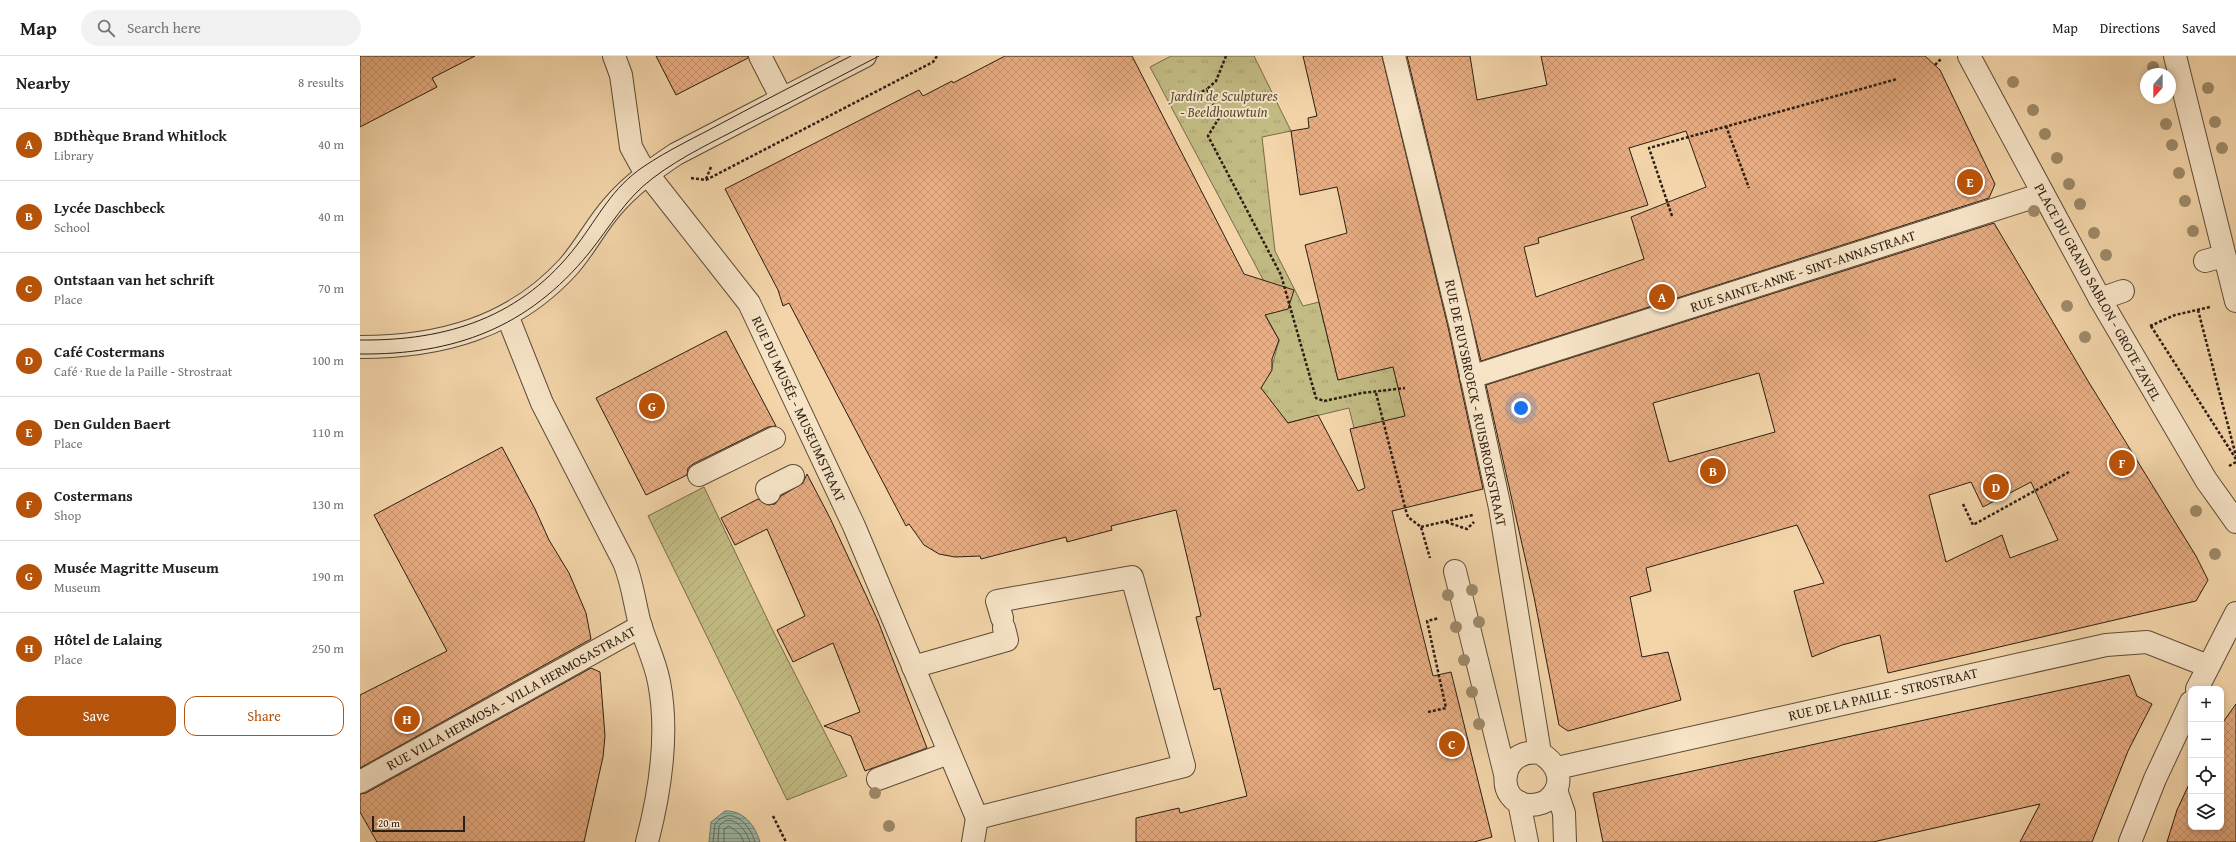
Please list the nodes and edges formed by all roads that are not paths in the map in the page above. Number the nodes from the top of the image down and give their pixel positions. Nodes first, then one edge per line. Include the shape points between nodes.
1 (614, 56) edge
2 (760, 56) edge
3 (1394, 56) edge
4 (1969, 56) edge
5 (2175, 56) edge
6 (851, 59) edge
7 (782, 99) junction
8 (647, 173) junction
9 (2043, 194) junction
10 (2123, 291) dead end
11 (2100, 300) junction
12 (2226, 303) edge
13 (507, 315) junction
14 (360, 347) edge
15 (1471, 377) junction
16 (805, 422) junction
17 (807, 469) junction
18 (699, 474) dead end
19 (769, 494) dead end
20 (2236, 522) edge
21 (1454, 571) dead end
22 (2236, 614) edge
23 (641, 626) junction
24 (2208, 666) junction
25 (913, 667) junction
26 (2198, 686) edge
27 (2188, 708) edge
28 (949, 753) junction
29 (1540, 753) junction
30 (1557, 768) junction
31 (1505, 774) junction
32 (878, 779) dead end
33 (360, 782) edge
34 (1556, 790) junction
35 (1519, 802) junction
36 (977, 818) junction
37 (647, 842) edge
38 (973, 842) edge
39 (1527, 842) edge
40 (1565, 842) edge
41 (2130, 842) edge

1 - 8 street, RUE DU MUSÉE - MUSEUMSTRAAT via 621,75 631,147
2 - 7 street
3 - 15 street, RUE DE RUYSBROECK - RUISBROEKSTRAAT
4 - 9 street, PLACE DU GRAND SABLON - GROTE ZAVEL
5 - 12 street via 2214,258
6 - 7 street
7 - 8 street via 689,147
8 - 13 street via 612,206 584,248 567,267 549,285
8 - 16 street, RUE DU MUSÉE - MUSEUMSTRAAT via 749,303
9 - 11 street, PLACE DU GRAND SABLON - GROTE ZAVEL
9 - 15 street, RUE SAINTE-ANNE - SINT-ANNASTRAAT
10 - 11 street
11 - 20 street, PLACE DU GRAND SABLON - GROTE ZAVEL via 2206,480
13 - 14 street via 484,327 435,342 409,346
13 - 23 street via 542,403 624,562 632,581
15 - 29 street, RUE DE RUYSBROECK - RUISBROEKSTRAAT via 1500,508
16 - 17 street, RUE DU MUSÉE - MUSEUMSTRAAT
16 - 18 street
17 - 19 street via 767,489
17 - 25 street, RUE DU MUSÉE - MUSEUMSTRAAT via 854,526
21 - 31 street
22 - 24 street
23 - 33 street, RUE VILLA HERMOSA - VILLA HERMOSASTRAAT
23 - 37 street via 652,653 659,682 663,721 658,791
24 - 26 street
24 - 30 street, RUE DE LA PAILLE - STROSTRAAT via 2147,642 2106,645
25 - 28 street, RUE DU MUSÉE - MUSEUMSTRAAT
25 - 36 street via 1007,640 997,601 1132,577 1184,766
27 - 41 street via 2155,779
28 - 32 street
28 - 36 street, RUE DU MUSÉE - MUSEUMSTRAAT
29 - 30 street via 1550,759
29 - 31 street via 1531,752 1518,756
30 - 34 street via 1559,779
31 - 35 street via 1508,790
34 - 35 street via 1542,803 1527,805
34 - 40 street via 1564,813
35 - 39 street
36 - 38 street

